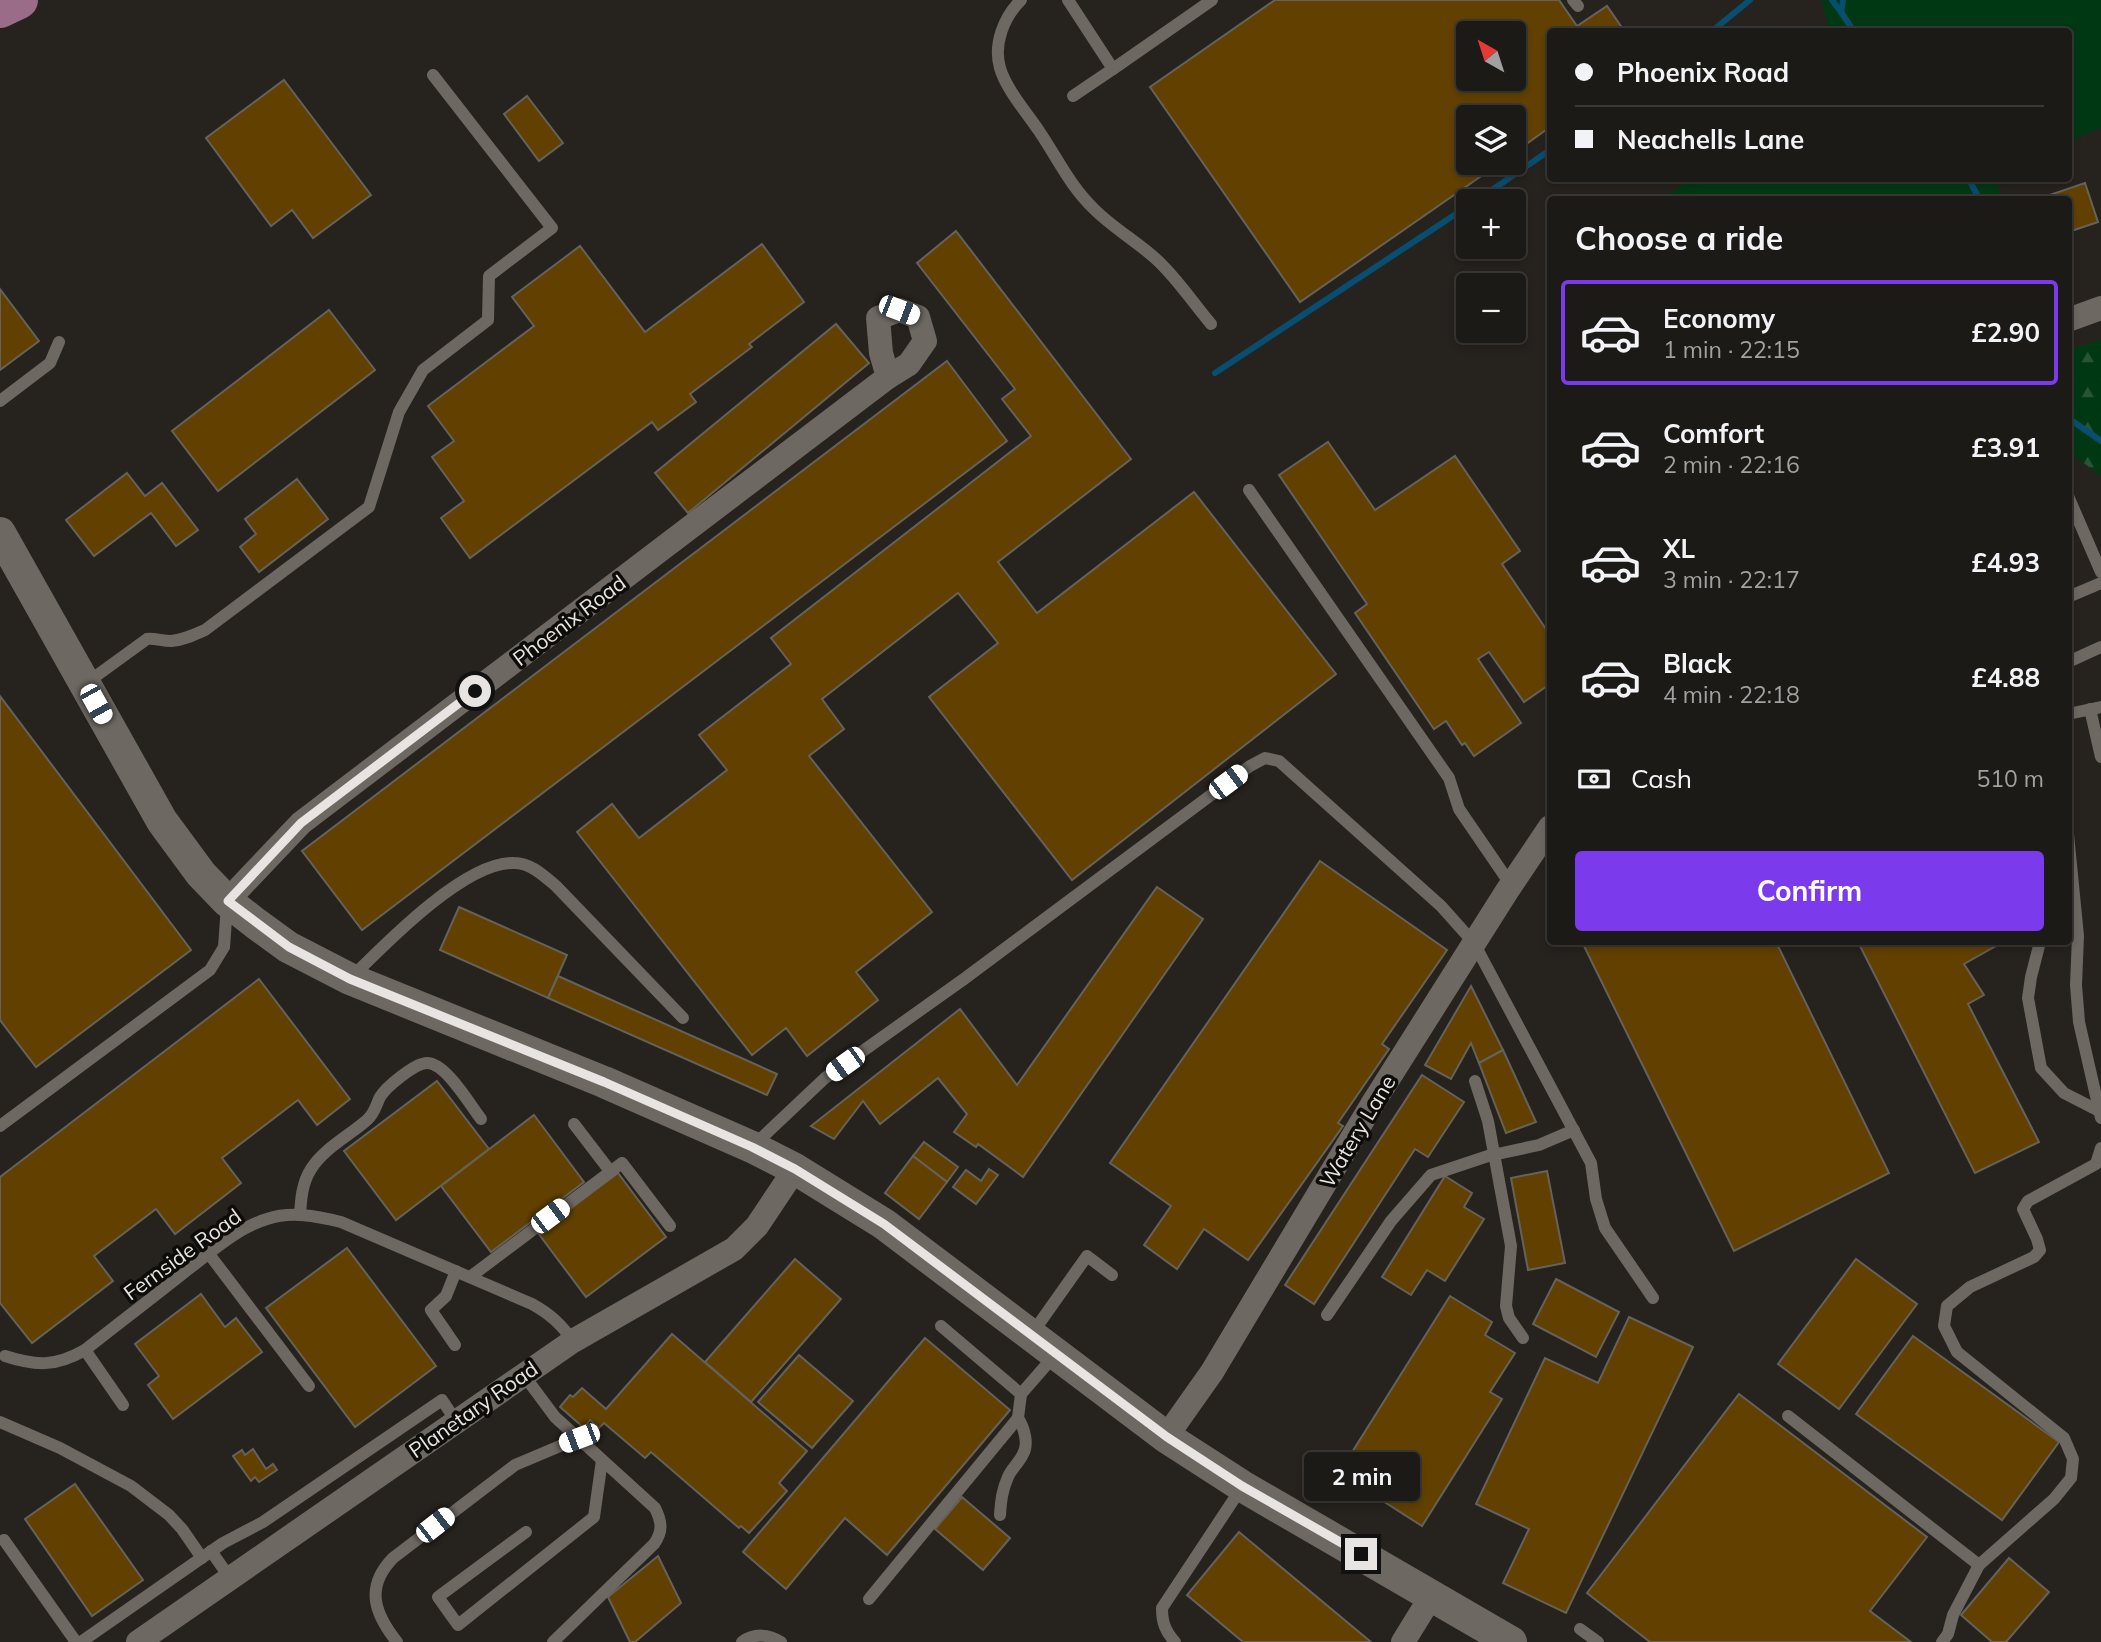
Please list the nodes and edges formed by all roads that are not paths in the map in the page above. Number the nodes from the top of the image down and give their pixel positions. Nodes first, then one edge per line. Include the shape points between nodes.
1 (19, 0) edge
2 (1021, 0) edge
3 (1068, 0) edge
4 (1212, 0) edge
5 (0, 9) edge
6 (1113, 69) junction
7 (433, 75) dead end
8 (1073, 96) dead end
9 (2101, 308) edge
10 (2072, 319) edge
11 (1211, 324) dead end
12 (59, 342) dead end
13 (888, 377) dead end
14 (0, 401) edge
15 (1249, 490) dead end
16 (2072, 505) edge
17 (2081, 526) junction
18 (2072, 530) edge
19 (0, 533) edge
20 (2101, 572) edge
21 (2101, 583) edge
22 (2072, 595) edge
23 (2101, 647) edge
24 (2072, 661) edge
25 (85, 684) junction
26 (2096, 708) edge
27 (2072, 713) edge
28 (2101, 758) edge
29 (1547, 831) edge
30 (2072, 875) edge
31 (1511, 885) junction
32 (228, 901) junction
33 (1474, 943) junction
34 (2039, 945) edge
35 (350, 979) junction
36 (683, 1018) dead end
37 (1475, 1081) dead end
38 (2101, 1114) edge
39 (481, 1119) dead end
40 (573, 1124) dead end
41 (0, 1126) edge
42 (1574, 1130) junction
43 (752, 1147) junction
44 (2101, 1148) edge
45 (1494, 1154) junction
46 (795, 1169) junction
47 (610, 1171) junction
48 (300, 1215) junction
49 (670, 1226) dead end
50 (209, 1254) junction
51 (456, 1271) junction
52 (1112, 1275) dead end
53 (470, 1277) junction
54 (1653, 1297) dead end
55 (1327, 1315) dead end
56 (941, 1326) dead end
57 (1523, 1339) dead end
58 (573, 1341) junction
59 (455, 1345) dead end
60 (1043, 1345) junction
61 (85, 1350) junction
62 (5, 1356) dead end
63 (523, 1374) junction
64 (309, 1386) dead end
65 (1021, 1394) junction
66 (124, 1405) dead end
67 (1788, 1416) dead end
68 (1018, 1418) junction
69 (456, 1421) junction
70 (0, 1422) edge
71 (1167, 1437) junction
72 (579, 1438) junction
73 (602, 1460) junction
74 (1242, 1486) junction
75 (1000, 1515) dead end
76 (526, 1532) dead end
77 (4, 1540) dead end
78 (206, 1555) junction
79 (1979, 1565) junction
80 (230, 1578) junction
81 (1432, 1595) junction
82 (869, 1599) dead end
83 (1580, 1629) dead end
84 (151, 1639) edge
85 (76, 1642) edge
86 (82, 1642) edge
87 (397, 1642) edge
88 (553, 1642) edge
89 (742, 1642) edge
90 (781, 1642) edge
91 (1175, 1642) edge
92 (1403, 1642) edge
93 (1511, 1642) edge
94 (1598, 1642) edge
95 (1942, 1642) edge

1 - 5 main road
2 - 11 lane via 1004,23 999,40 1000,68 1007,83 1073,188 1156,259
3 - 6 lane
4 - 6 lane
6 - 8 lane
7 - 25 lane via 552,228 489,276 488,320 423,370 399,412 369,508 205,630 185,639 147,639
9 - 10 street
12 - 14 lane via 50,363
13 - 32 street, Phoenix Road via 301,823
15 - 31 lane via 1448,778 1459,809
16 - 17 lane
17 - 18 lane
17 - 20 lane
19 - 25 street
21 - 22 lane
23 - 24 lane
25 - 32 street via 162,821 201,874
26 - 27 lane
26 - 28 lane
29 - 31 street, Watery Lane
30 - 38 lane via 2079,1022
31 - 33 street, Watery Lane
32 - 35 street via 289,947
32 - 41 lane via 224,947 210,970
33 - 42 lane
33 - 43 lane via 1441,906 1279,761 1265,758 825,1079
33 - 71 street, Watery Lane
34 - 38 lane via 2028,998 2040,1068 2064,1093
35 - 36 lane via 401,928 458,885 478,871 513,862 536,870 556,886
35 - 43 street
37 - 45 lane
39 - 48 lane via 444,1071 425,1062 415,1066 380,1096 370,1118 311,1168 302,1189
40 - 47 lane
42 - 45 lane
42 - 54 lane via 1591,1163 1605,1228
43 - 46 street
44 - 79 lane via 2096,1164 2028,1201 2023,1209 2040,1250 2034,1257 1970,1287 1947,1306 1944,1326 1957,1353 2064,1438 2073,1459 2071,1478 2054,1499
45 - 55 lane via 1431,1175 1391,1221
45 - 57 lane via 1511,1246 1506,1306
46 - 58 street, Planetary Road via 757,1226 734,1248
46 - 60 street via 884,1224
47 - 49 lane via 622,1163
47 - 53 lane
48 - 50 lane, Fernside Road via 267,1219 245,1228
48 - 51 lane, Fernside Road via 341,1222
50 - 61 lane, Fernside Road
50 - 64 lane
51 - 53 lane, Fernside Road
51 - 59 lane via 446,1296 431,1310
52 - 60 lane via 1087,1256
53 - 58 lane, Fernside Road via 550,1314
56 - 65 lane
58 - 63 street, Planetary Road
60 - 65 lane
60 - 71 street
61 - 62 lane, Fernside Road via 49,1364
61 - 66 lane
63 - 69 street, Planetary Road
63 - 72 lane via 555,1417
65 - 68 lane
67 - 79 lane
68 - 75 lane via 1025,1452 1009,1474
68 - 82 lane
69 - 78 lane via 442,1400 263,1522
69 - 80 street, Planetary Road
70 - 78 lane via 131,1486 169,1514
71 - 74 street
72 - 73 lane
72 - 87 lane via 499,1475 382,1569 375,1594 377,1608
73 - 76 lane via 594,1517 458,1625 438,1597
73 - 88 lane via 655,1508 661,1528 654,1544
74 - 81 street
74 - 91 lane via 1162,1608 1162,1620
77 - 85 lane
78 - 80 lane
78 - 86 lane
79 - 95 lane
80 - 84 street, Planetary Road
81 - 92 street
81 - 93 street
83 - 94 lane
89 - 90 lane via 751,1636 772,1636

